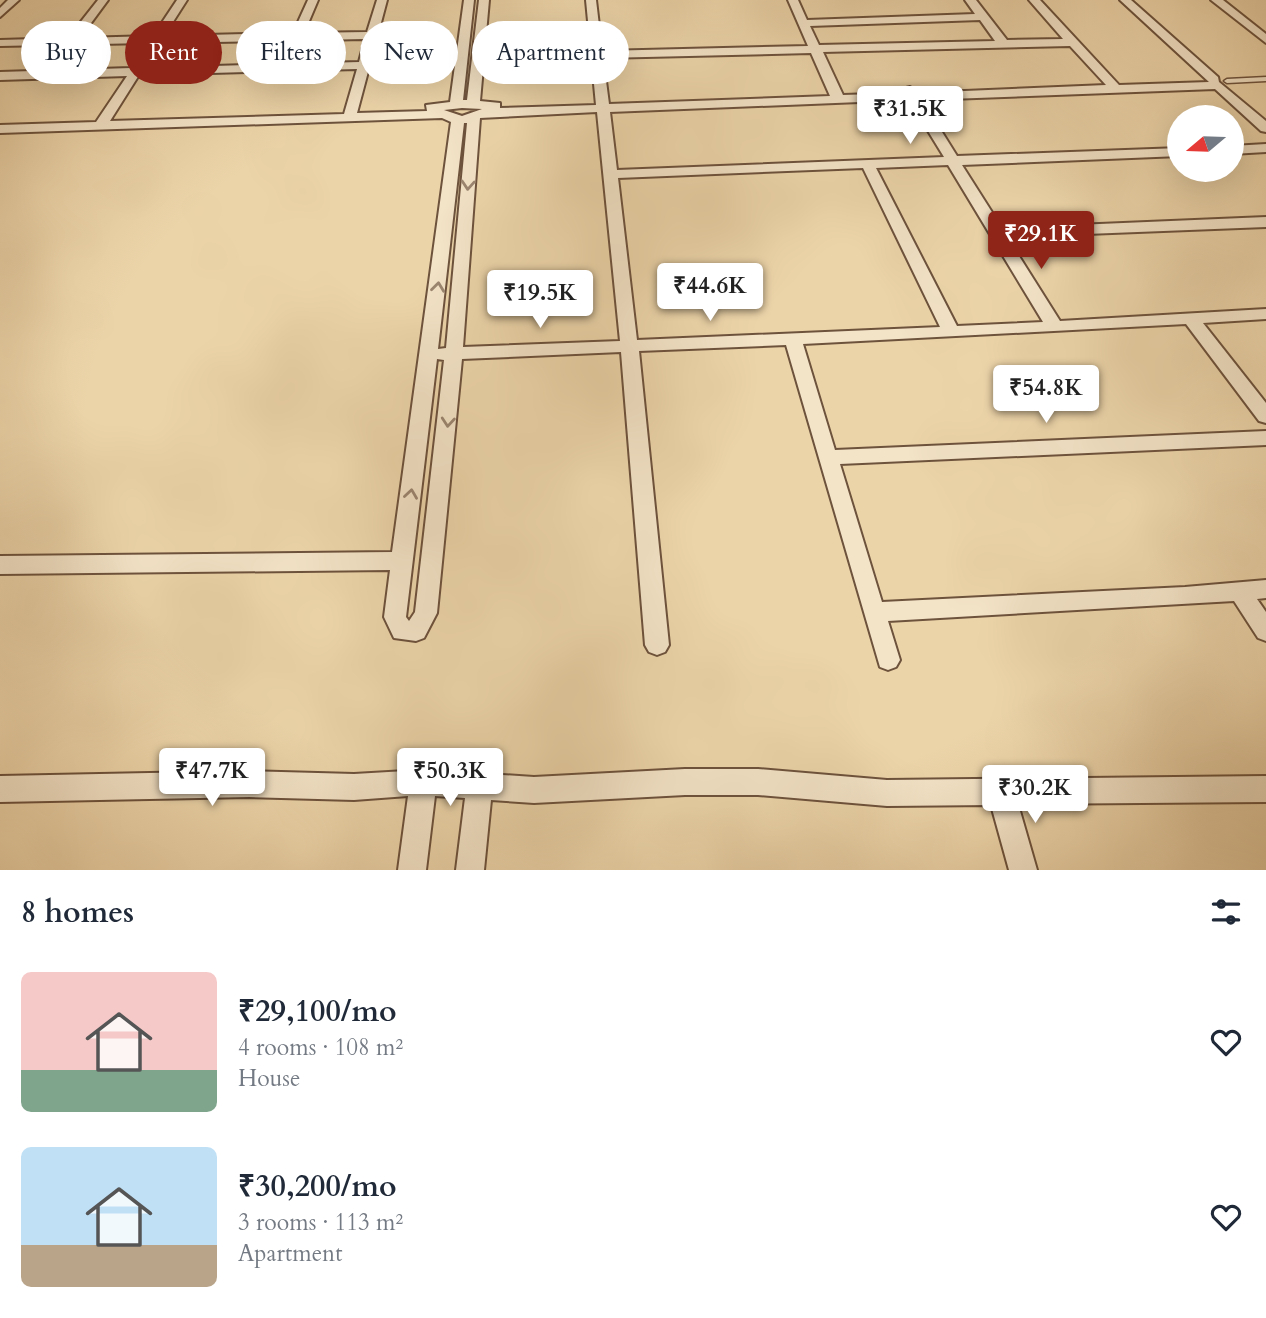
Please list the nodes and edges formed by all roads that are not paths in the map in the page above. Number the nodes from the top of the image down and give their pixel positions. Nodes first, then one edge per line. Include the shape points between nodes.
1 (13, 0) edge
2 (103, 0) edge
3 (183, 0) edge
4 (313, 0) edge
5 (382, 0) edge
6 (469, 0) edge
7 (484, 0) edge
8 (590, 0) edge
9 (793, 0) edge
10 (970, 0) edge
11 (1034, 0) edge
12 (1125, 0) edge
13 (1135, 0) edge
14 (1216, 0) edge
15 (0, 14) edge
16 (983, 17) junction
17 (87, 21) edge
18 (170, 21) edge
19 (304, 21) edge
20 (377, 21) edge
21 (592, 21) edge
22 (803, 23) junction
23 (1266, 40) edge
24 (21, 42) edge
25 (1072, 42) junction
26 (0, 43) edge
27 (1003, 43) junction
28 (815, 49) junction
29 (629, 54) edge
30 (360, 65) edge
31 (222, 69) edge
32 (125, 72) edge
33 (0, 76) edge
34 (360, 81) edge
35 (1266, 82) edge
36 (1221, 83) junction
37 (127, 84) edge
38 (598, 84) edge
39 (1114, 87) junction
40 (912, 94) junction
41 (837, 96) junction
42 (601, 105) junction
43 (476, 110) junction
44 (451, 111) junction
45 (350, 114) junction
46 (1266, 120) edge
47 (0, 121) edge
48 (102, 122) junction
49 (1266, 128) edge
50 (0, 129) edge
51 (1266, 148) edge
52 (1244, 149) edge
53 (1167, 153) edge
54 (954, 162) junction
55 (868, 165) junction
56 (610, 174) junction
57 (1266, 222) edge
58 (997, 233) junction
59 (1266, 314) edge
60 (1189, 317) junction
61 (1054, 327) junction
62 (951, 332) junction
63 (793, 339) junction
64 (629, 346) junction
65 (454, 354) junction
66 (430, 355) junction
67 (1266, 416) edge
68 (1266, 438) edge
69 (828, 457) junction
70 (401, 561) junction
71 (0, 565) edge
72 (1266, 589) edge
73 (1240, 591) junction
74 (875, 612) junction
75 (1266, 631) edge
76 (657, 645) dead end
77 (888, 660) dead end
78 (423, 783) junction
79 (479, 787) junction
80 (0, 789) edge
81 (1266, 789) edge
82 (1001, 792) junction
83 (412, 870) edge
84 (470, 870) edge
85 (1023, 870) edge

1 - 15 street
2 - 17 street
3 - 18 street
4 - 19 street
5 - 20 street
6 - 44 street
7 - 43 street
8 - 21 street
9 - 22 street
10 - 16 street
11 - 25 street
12 - 36 street
13 - 36 street
14 - 23 street
16 - 22 street
16 - 27 street
22 - 28 street
24 - 26 street
25 - 27 street
25 - 39 street
27 - 28 street
28 - 29 street
28 - 41 street
30 - 31 street
32 - 33 street
34 - 45 street
35 - 36 lane
36 - 39 street
36 - 46 street
36 - 49 street
37 - 48 street
38 - 42 street
39 - 40 street
40 - 41 street
40 - 54 street
41 - 42 street
42 - 43 street
42 - 56 street
43 - 44 street
43 -> 65 street
44 - 45 street
66 -> 44 street
45 - 48 street
47 - 48 street
48 - 50 street
51 - 52 street
53 - 54 street
54 - 55 street
54 - 58 street
55 - 56 street
55 - 62 street
56 - 64 street
57 - 58 street
58 - 61 street
59 - 60 street
60 - 61 street
60 - 67 street
61 - 62 street
62 - 63 street
63 - 64 street
63 - 69 street
64 - 65 street
64 - 76 street
65 - 66 street
65 -> 70 street via 426,613 416,631 402,631 395,617
70 -> 66 street
68 - 69 street
69 - 74 street
70 - 71 street
72 - 73 street
73 - 74 street
73 - 75 street
74 - 77 street
78 - 79 street
78 - 80 street
78 - 83 street
79 - 82 street via 534,790 758,782 887,793
79 - 84 street
81 - 82 street
82 - 85 street

